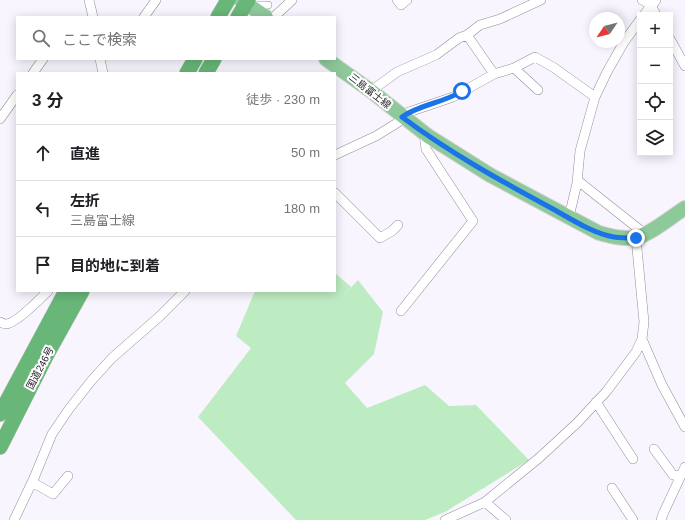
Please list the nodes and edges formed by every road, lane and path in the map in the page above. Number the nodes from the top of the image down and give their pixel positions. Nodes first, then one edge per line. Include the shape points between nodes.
1 (89, 0) edge
2 (156, 0) edge
3 (292, 0) edge
4 (397, 0) edge
5 (407, 0) edge
6 (541, 0) edge
7 (236, 7) edge
8 (267, 11) edge
9 (93, 16) edge
10 (145, 16) edge
11 (275, 16) edge
12 (637, 24) edge
13 (467, 35) junction
14 (673, 44) edge
15 (42, 60) edge
16 (100, 60) edge
17 (194, 60) edge
18 (213, 60) edge
19 (327, 60) edge
20 (685, 66) edge
21 (514, 68) junction
22 (34, 72) edge
23 (102, 72) edge
24 (188, 72) edge
25 (207, 72) edge
26 (494, 74) junction
27 (538, 90) dead end
28 (371, 91) junction
29 (16, 96) edge
30 (595, 97) junction
31 (402, 117) junction
32 (0, 119) edge
33 (424, 133) junction
34 (336, 155) edge
35 (577, 180) junction
36 (336, 194) edge
37 (685, 208) edge
38 (569, 217) junction
39 (398, 226) dead end
40 (640, 236) junction
41 (47, 292) edge
42 (65, 292) edge
43 (81, 292) edge
44 (184, 292) edge
45 (401, 311) dead end
46 (0, 322) edge
47 (642, 339) junction
48 (596, 402) junction
49 (0, 414) edge
50 (685, 427) edge
51 (0, 447) edge
52 (654, 449) dead end
53 (633, 459) dead end
54 (685, 467) edge
55 (68, 476) dead end
56 (680, 476) junction
57 (32, 482) junction
58 (612, 488) dead end
59 (485, 502) junction
60 (14, 520) edge
61 (445, 520) edge
62 (506, 520) edge
63 (633, 520) edge
64 (661, 520) edge

1 - 9 street
2 - 10 street
3 - 11 street
4 - 5 street via 401,5
6 - 13 street via 500,19 480,25
7 - 8 main road
12 - 30 street via 624,42
13 - 26 street
13 - 28 street via 436,55 397,72
14 - 20 street
15 - 22 street
16 - 23 street
17 - 24 highway
18 - 25 highway
19 - 28 main road, 三島富士線
21 - 26 street
21 - 27 street
21 - 30 street via 535,57
26 - 31 street via 453,97 409,112
28 - 31 main road, 三島富士線
29 - 32 street
30 - 35 street via 580,151
31 - 33 main road, 三島富士線
31 - 34 street via 376,136
33 - 38 main road, 三島富士線 via 490,176
33 - 45 street via 426,149 473,221
35 - 38 street
35 - 40 street
36 - 39 street via 380,238
37 - 40 main road
38 - 40 main road, 三島富士線 via 599,233 614,237
40 - 47 street via 644,322
41 - 46 street via 14,321 6,324
42 - 49 highway, 国道246号
43 - 51 highway, 国道246号
44 - 57 street via 112,358 92,380 52,434
47 - 48 street via 636,352
47 - 50 street via 662,385
48 - 53 street
48 - 59 street via 539,458
52 - 56 street via 673,475
54 - 56 street
55 - 57 street via 54,494
56 - 64 street
57 - 60 street
58 - 63 street
59 - 61 street
59 - 62 street

